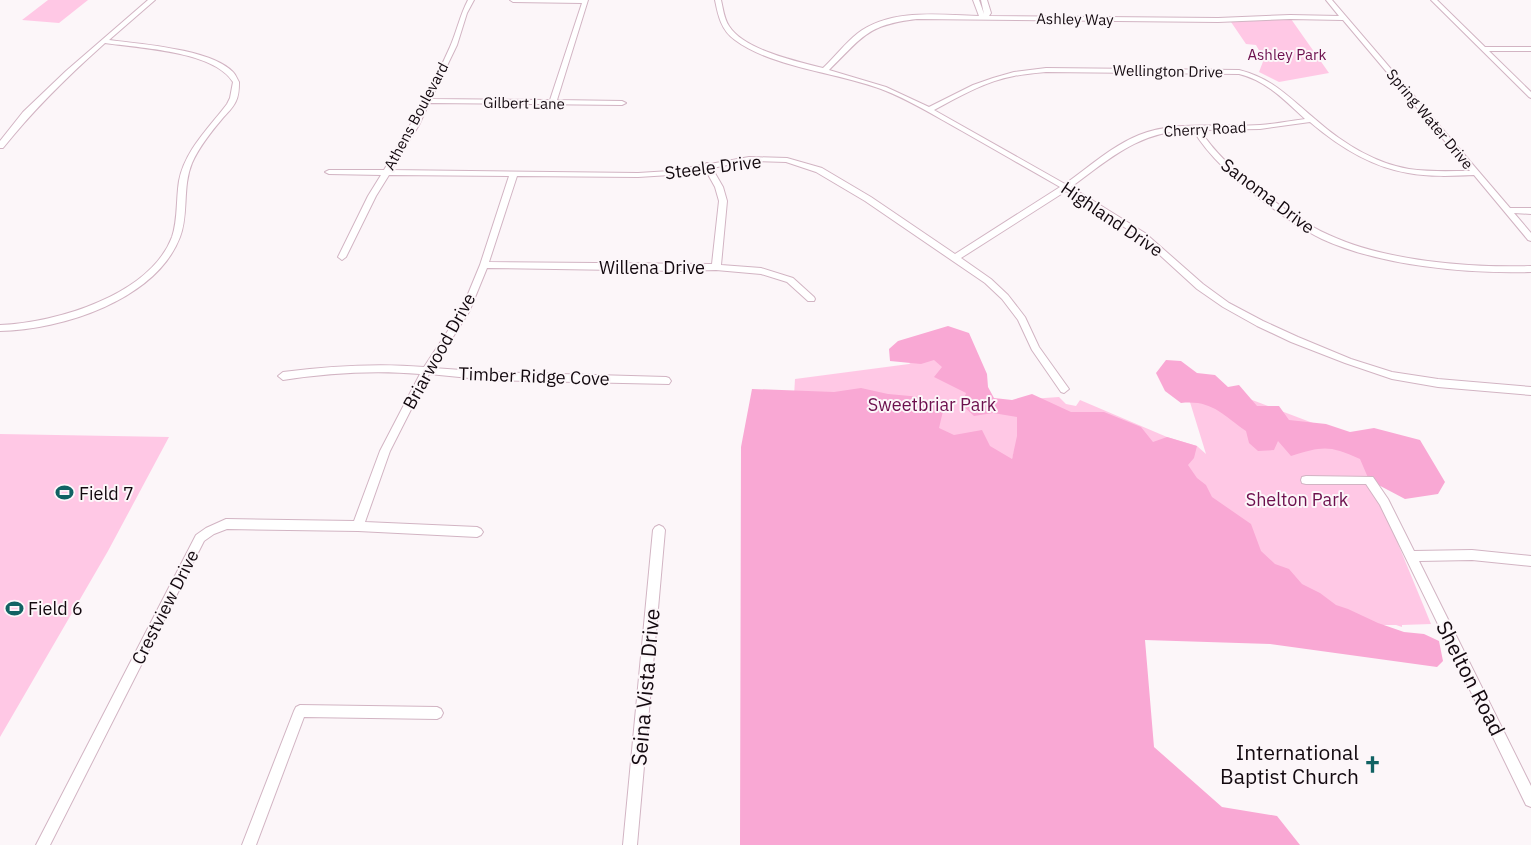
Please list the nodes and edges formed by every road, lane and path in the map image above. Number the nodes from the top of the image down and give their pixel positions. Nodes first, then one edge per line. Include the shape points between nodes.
1 (152, 0) edge
2 (471, 0) edge
3 (512, 0) edge
4 (718, 0) edge
5 (976, 0) edge
6 (984, 0) edge
7 (1329, 0) edge
8 (1434, 0) edge
9 (985, 18) junction
10 (1344, 18) junction
11 (103, 41) junction
12 (1484, 49) junction
13 (1531, 49) edge
14 (825, 70) junction
15 (1531, 96) edge
16 (426, 102) junction
17 (553, 103) junction
18 (622, 103) dead end
19 (928, 110) junction
20 (1310, 120) junction
21 (1195, 128) junction
22 (0, 146) edge
23 (707, 166) junction
24 (329, 172) dead end
25 (387, 172) junction
26 (1475, 173) junction
27 (514, 174) junction
28 (1066, 187) junction
29 (1506, 210) junction
30 (1531, 211) edge
31 (1531, 238) edge
32 (342, 257) dead end
33 (955, 258) junction
34 (484, 265) junction
35 (716, 267) junction
36 (1531, 269) edge
37 (811, 300) dead end
38 (0, 328) edge
39 (426, 371) junction
40 (282, 376) dead end
41 (666, 380) dead end
42 (1064, 389) dead end
43 (1531, 391) edge
44 (1306, 480) dead end
45 (358, 526) junction
46 (659, 530) dead end
47 (477, 532) dead end
48 (1410, 556) junction
49 (1531, 562) edge
50 (437, 713) dead end
51 (1531, 800) edge
52 (43, 845) edge
53 (249, 845) edge
54 (630, 845) edge

1 - 11 street
2 - 16 street, Athens Boulevard via 454,45
3 - 17 street via 586,1
4 - 14 street, Highland Drive via 726,28 736,38 758,50
5 - 9 street
6 - 9 street via 988,13
7 - 10 street, Spring Water Drive
8 - 12 street
9 - 10 street, Ashley Way
9 - 14 street, Ashley Way via 917,17 878,25 860,34
10 - 26 street, Spring Water Drive
11 - 22 street via 38,102
11 - 38 street via 210,60 229,71 236,82 233,100 200,142 188,165 176,237 167,255 149,275 128,291 87,312 35,326
12 - 13 street
12 - 15 street
14 - 19 street, Highland Drive via 883,88
16 - 17 street, Gilbert Lane
16 - 25 street, Athens Boulevard
17 - 18 street, Gilbert Lane
19 - 20 street, Wellington Drive via 988,81 1014,74 1038,71 1230,71 1251,74 1267,81
19 - 28 street, Highland Drive
20 - 21 street, Cherry Road via 1260,127
20 - 26 street, Wellington Drive via 1351,149 1400,170
21 - 28 street, Cherry Road via 1141,137 1119,148
21 - 36 street, Sanoma Drive via 1204,143 1235,175 1326,238 1352,248 1424,264
23 - 27 street, Steele Drive via 638,175
23 - 33 street, Steele Drive via 765,159 787,160 819,170
23 - 35 street via 719,187 722,201
24 - 25 street, Steele Drive
25 - 27 street, Steele Drive
25 - 32 street, Athens Boulevard
26 - 29 street, Spring Water Drive
27 - 34 street, Briarwood Drive
28 - 33 street, Cherry Road
28 - 43 street, Highland Drive via 1134,229 1208,293 1250,319 1351,362 1398,376 1457,386
29 - 30 street
29 - 31 street, Spring Water Drive
33 - 42 street, Steele Drive via 1005,297 1022,318 1035,348
34 - 35 street, Willena Drive
34 - 39 street, Briarwood Drive via 465,312
35 - 37 street, Willena Drive via 761,271 790,280
39 - 40 street, Timber Ridge Cove via 394,368
39 - 41 street, Timber Ridge Cove via 490,376
39 - 45 street, Briarwood Drive via 385,450
44 - 48 street, Shelton Road via 1369,480 1384,502
45 - 47 street, Crestview Drive
45 - 52 street, Crestview Drive via 226,524 200,538
46 - 54 street, Seina Vista Drive
48 - 49 street via 1472,555
48 - 51 street, Shelton Road
50 - 53 street via 300,712

